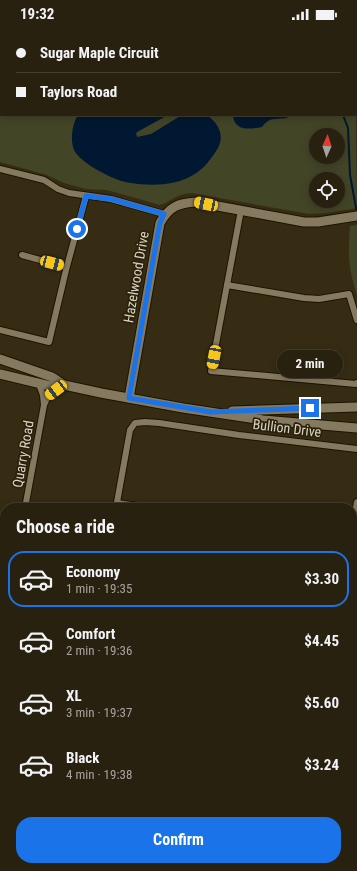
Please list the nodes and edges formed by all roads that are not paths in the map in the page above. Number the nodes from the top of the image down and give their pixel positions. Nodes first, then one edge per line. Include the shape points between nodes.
1 (0, 169) edge
2 (86, 196) junction
3 (241, 210) junction
4 (164, 214) junction
5 (352, 216) edge
6 (22, 255) dead end
7 (66, 267) junction
8 (227, 285) junction
9 (357, 320) edge
10 (0, 330) edge
11 (0, 359) edge
12 (0, 374) edge
13 (357, 383) edge
14 (39, 384) junction
15 (64, 385) junction
16 (129, 398) junction
17 (44, 405) junction
18 (357, 407) edge
19 (211, 412) junction
20 (357, 428) edge
21 (357, 448) edge
22 (26, 503) edge
23 (117, 503) edge

1 - 2 street via 44,180 58,189
2 - 4 street via 111,199
2 - 7 street
3 - 4 street via 185,202
3 - 5 street via 304,222
3 - 8 street
4 - 16 street, Hazelwood Drive via 156,244
6 - 7 street
7 - 10 street via 49,342
8 - 9 street via 304,298 318,299 349,294
8 - 13 street via 211,372
11 - 15 street via 52,377
12 - 14 street
14 - 15 street
14 - 17 street, Quarry Road
15 - 16 street
15 - 17 street, Quarry Road via 48,396
16 - 19 street
17 - 22 street, Quarry Road
18 - 19 street
19 - 20 street via 263,420
21 - 23 street, Bullion Drive via 138,422 134,423 130,430

